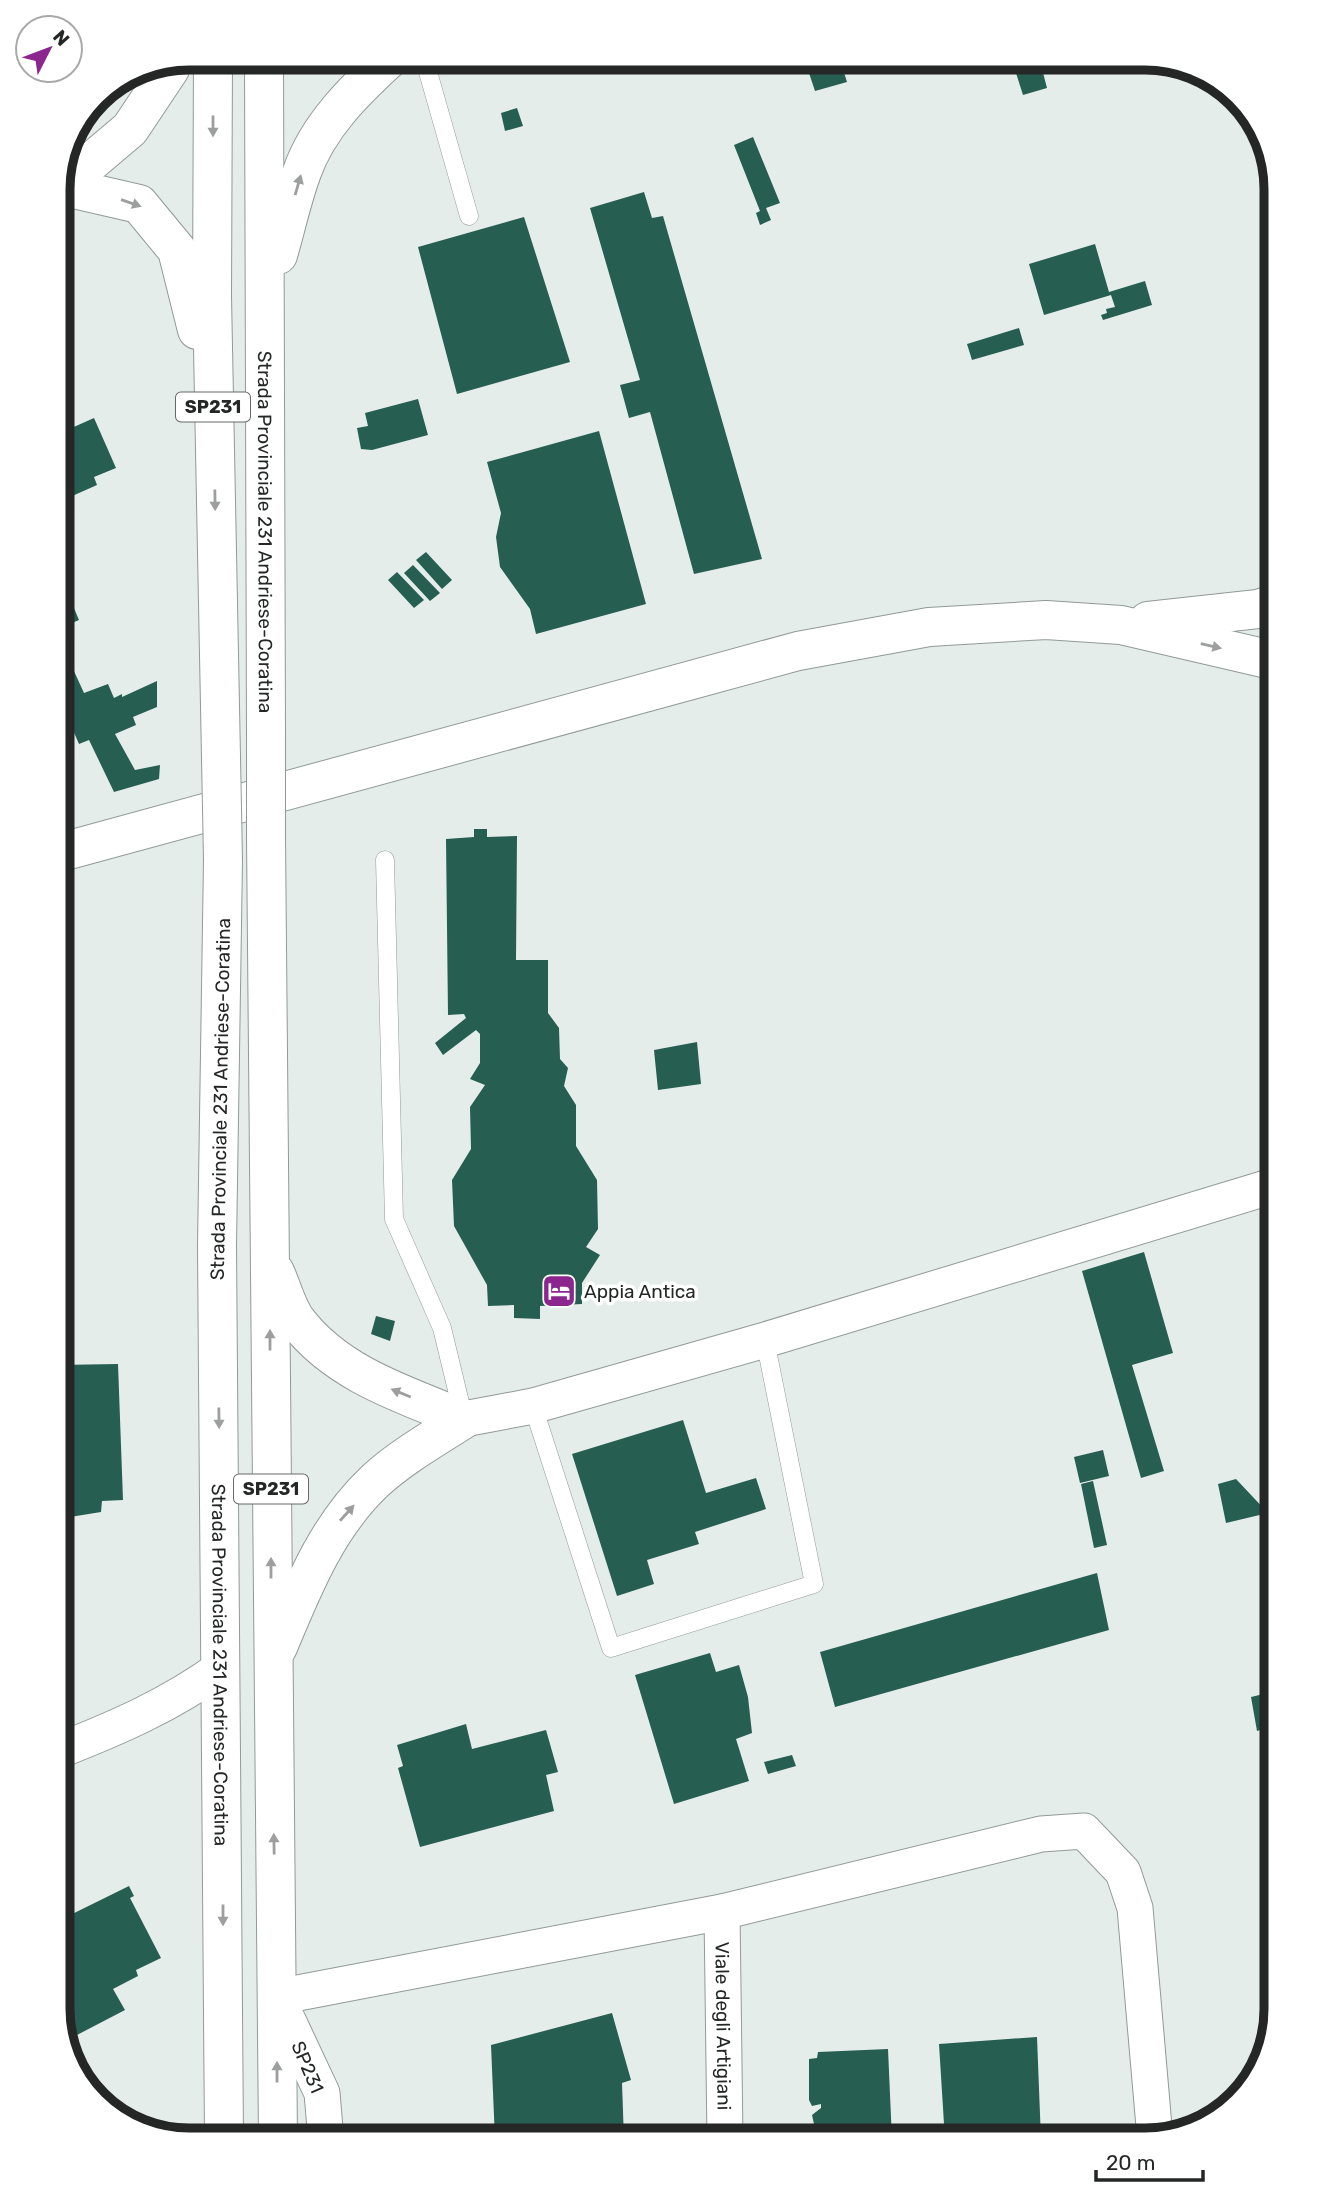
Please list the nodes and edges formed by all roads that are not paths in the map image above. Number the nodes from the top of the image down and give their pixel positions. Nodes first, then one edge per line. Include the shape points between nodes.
1 (213, 70) edge
2 (264, 70) edge
3 (377, 70) edge
4 (427, 70) edge
5 (168, 72) edge
6 (70, 180) edge
7 (70, 190) edge
8 (469, 216) dead end
9 (266, 298) junction
10 (214, 443) junction
11 (1264, 608) edge
12 (1121, 625) junction
13 (1264, 660) edge
14 (70, 850) edge
15 (385, 860) dead end
16 (1264, 1189) edge
17 (269, 1257) junction
18 (765, 1340) junction
19 (533, 1406) junction
20 (464, 1419) junction
21 (272, 1660) junction
22 (221, 1668) junction
23 (70, 1746) edge
24 (722, 1912) junction
25 (277, 1997) junction
26 (1154, 2127) edge
27 (224, 2128) edge
28 (278, 2128) edge
29 (325, 2128) edge
30 (725, 2128) edge

1 -> 10 main road, Strada Provinciale 231 Andriese-Coratina / SP231
2 - 9 main road, Strada Provinciale 231 Andriese-Coratina / SP231
9 -> 3 main road via 303,170 325,127
4 - 8 lane
5 - 6 main road via 130,129
7 -> 10 main road via 139,204 177,250 195,320
9 - 17 main road, Strada Provinciale 231 Andriese-Coratina / SP231, bridge
10 -> 22 main road, Strada Provinciale 231 Andriese-Coratina / SP231, bridge via 223,860 217,1246
11 - 12 main road
12 -> 13 main road
12 - 14 main road via 1046,620 929,627 798,650
15 - 20 lane via 394,1219 442,1328
16 - 18 street
20 -> 17 main road via 370,1381 335,1357 297,1320
21 -> 17 main road, Strada Provinciale 231 Andriese-Coratina / SP231
18 - 19 street
18 - 19 lane via 814,1584 611,1648
19 - 20 street
21 -> 20 main road via 310,1572 337,1524 376,1480
25 -> 21 main road, Strada Provinciale 231 Andriese-Coratina / SP231
22 - 23 street via 183,1696 141,1718
22 -> 27 main road, Strada Provinciale 231 Andriese-Coratina / SP231
24 - 25 street
24 - 26 street via 1041,1834 1084,1831 1124,1872 1135,1908
24 - 30 street, Viale degli Artigiani
28 -> 25 main road, Strada Provinciale 231 Andriese-Coratina / SP231
25 - 29 street, SP231 via 322,2094

